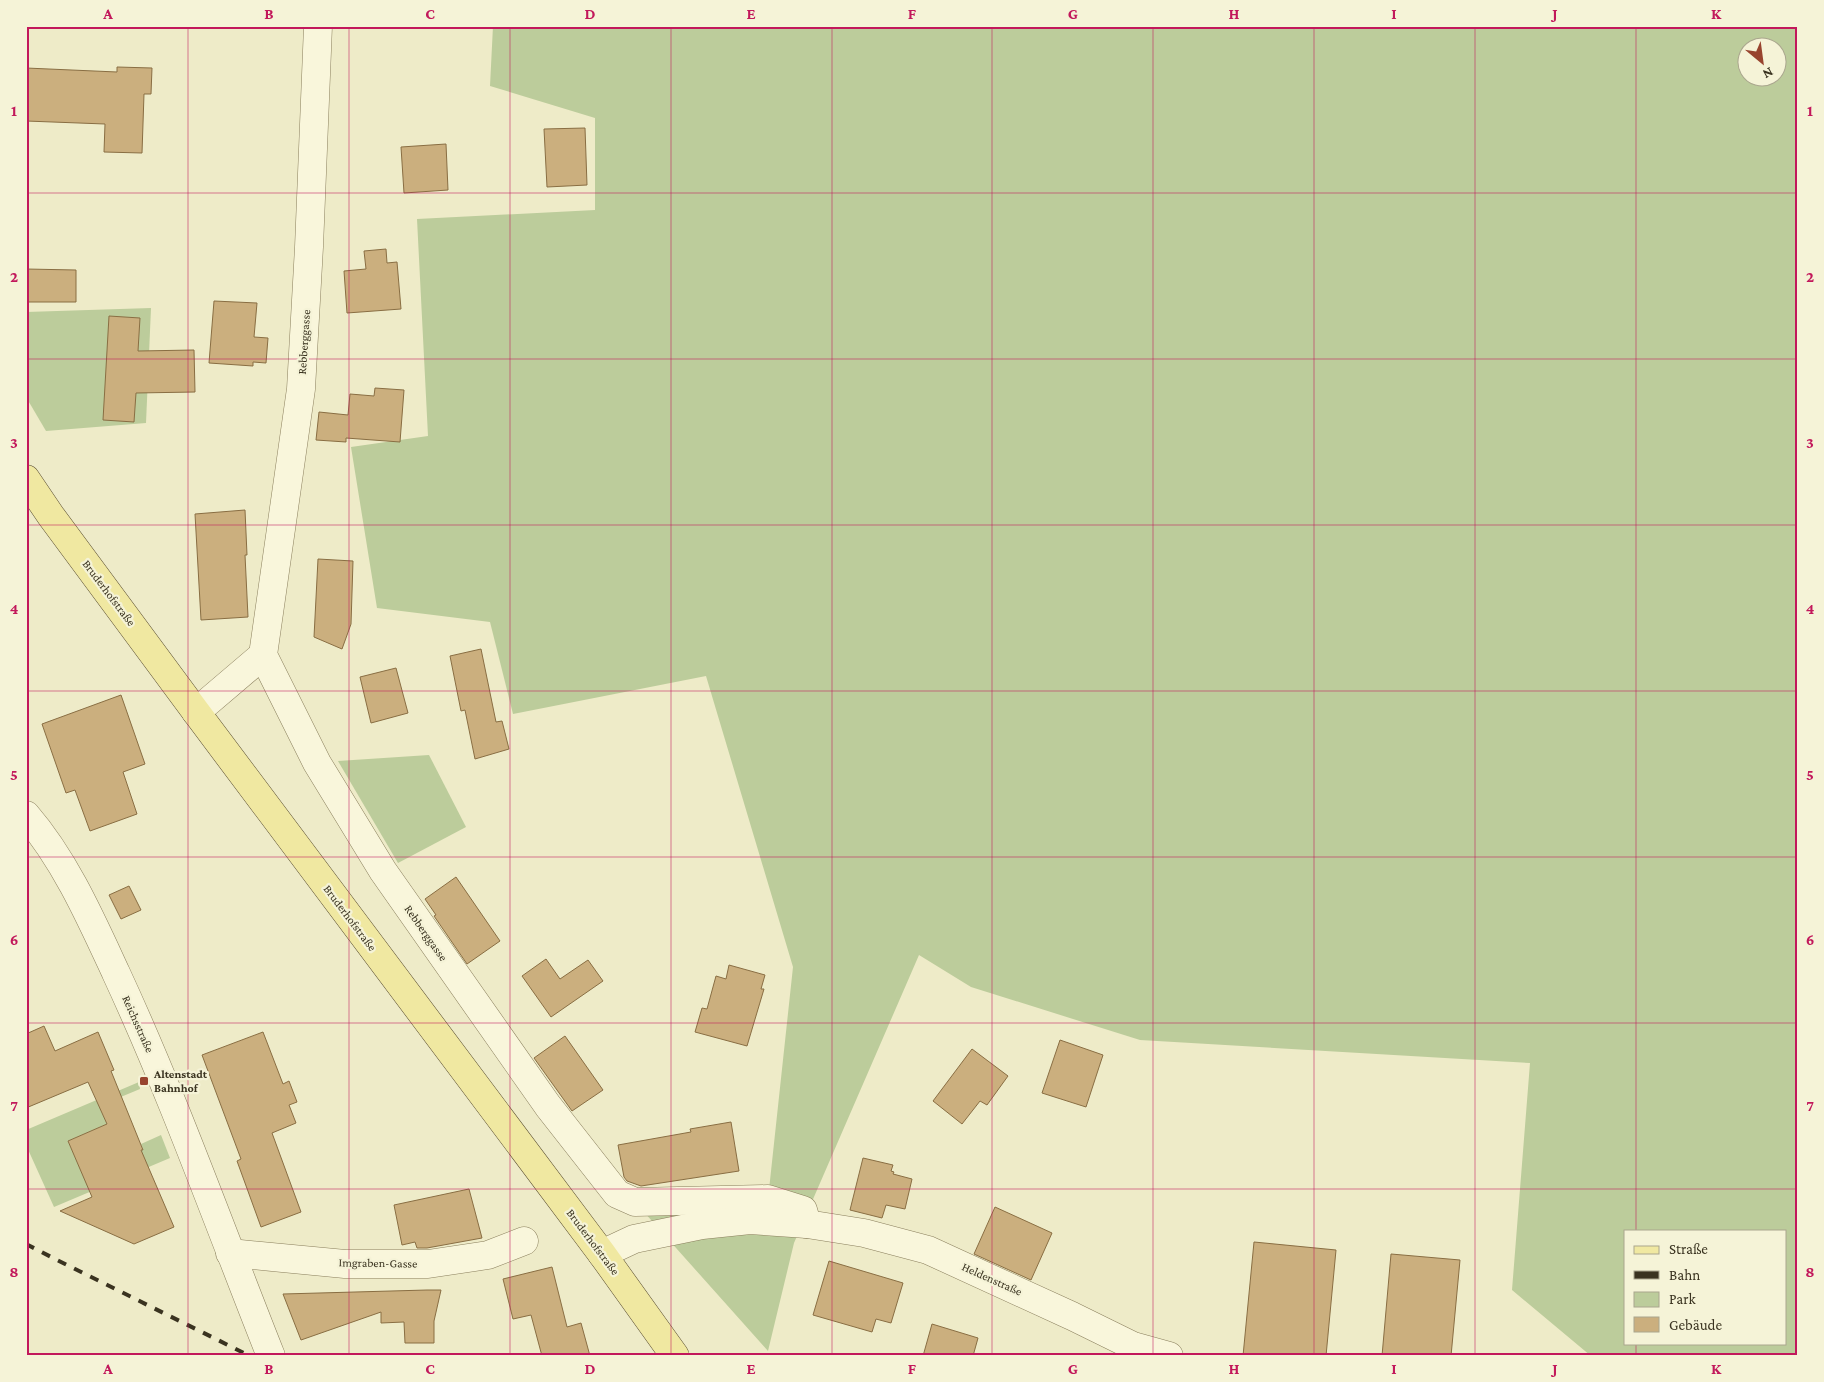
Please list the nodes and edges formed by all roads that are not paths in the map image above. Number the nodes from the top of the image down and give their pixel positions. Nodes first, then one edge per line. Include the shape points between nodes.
1 (318, 26) edge
2 (26, 479) edge
3 (263, 655) junction
4 (196, 712) junction
5 (26, 815) edge
6 (808, 1224) junction
7 (524, 1241) dead end
8 (230, 1253) junction
9 (602, 1254) junction
10 (272, 1356) edge
11 (675, 1356) edge
12 (1169, 1356) edge

1 - 3 street, Rebberggasse via 301,389
2 - 4 main road, Bruderhofstraße
3 - 4 street
3 - 6 street, Rebberggasse via 317,763 383,871 548,1106 617,1194 635,1202 768,1199 803,1210
4 - 9 main road, Bruderhofstraße
5 - 8 street, Reichsstraße via 65,873 110,960 168,1090
6 - 9 street, Heldenstraße via 750,1220 702,1225 634,1239
6 - 12 street, Heldenstraße via 864,1233 928,1250 1133,1346
7 - 8 street, Imgraben-Gasse via 488,1255 428,1264 345,1264
8 - 10 street, Reichsstraße
9 - 11 main road, Bruderhofstraße

